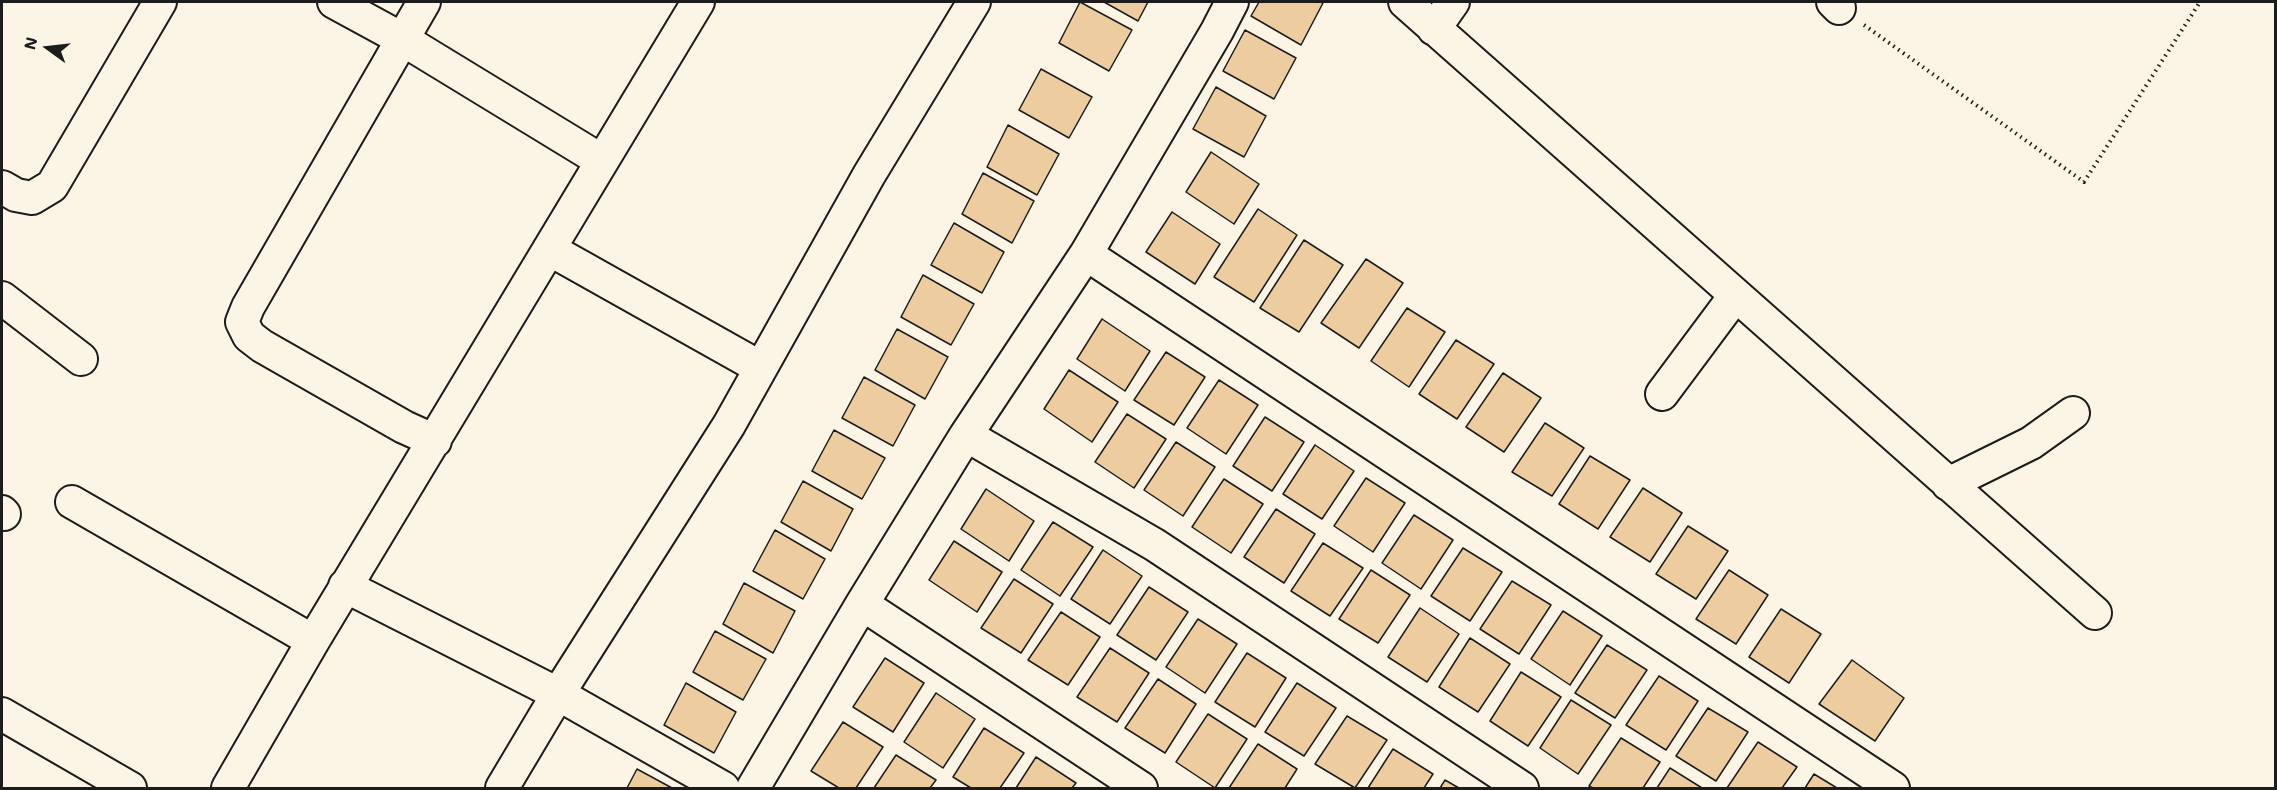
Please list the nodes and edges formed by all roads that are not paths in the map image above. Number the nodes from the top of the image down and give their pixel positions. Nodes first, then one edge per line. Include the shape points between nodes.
1 (160, 2) edge
2 (334, 2) edge
3 (424, 2) edge
4 (698, 2) edge
5 (1232, 2) edge
6 (1405, 2) edge
7 (1453, 2) edge
8 (963, 5) edge
9 (1434, 28) junction
10 (402, 39) junction
11 (602, 160) junction
12 (2, 187) edge
13 (549, 249) junction
14 (1086, 254) junction
15 (1735, 296) junction
16 (2, 298) edge
17 (81, 359) dead end
18 (761, 368) junction
19 (1662, 394) dead end
20 (2073, 413) dead end
21 (966, 435) junction
22 (435, 441) junction
23 (1948, 484) junction
24 (72, 502) dead end
25 (345, 586) junction
26 (862, 604) junction
27 (2095, 613) dead end
28 (313, 641) junction
29 (558, 694) junction
30 (2, 714) edge
31 (762, 785) edge
32 (130, 789) edge
33 (228, 789) edge
34 (502, 789) edge
35 (723, 789) edge
36 (1141, 789) edge
37 (1522, 789) edge
38 (1893, 789) edge

1 - 12 street via 52,186 32,198
2 - 10 street
3 - 10 street
4 - 11 street
5 - 14 street
6 - 9 street
7 - 9 street
8 - 18 street
9 - 15 street
10 - 11 street
10 - 22 street via 242,322 249,336 261,346
11 - 13 street
13 - 18 street
13 - 22 street
14 - 21 street
14 - 38 street
15 - 19 street
15 - 23 street
16 - 17 street
18 - 29 street
20 - 23 street via 2031,443
21 - 26 street
21 - 37 street via 1155,545
22 - 25 street
23 - 27 street
24 - 28 street
25 - 28 street
25 - 29 street
26 - 31 street
26 - 36 street
28 - 33 street
29 - 34 street
29 - 35 street
30 - 32 street

